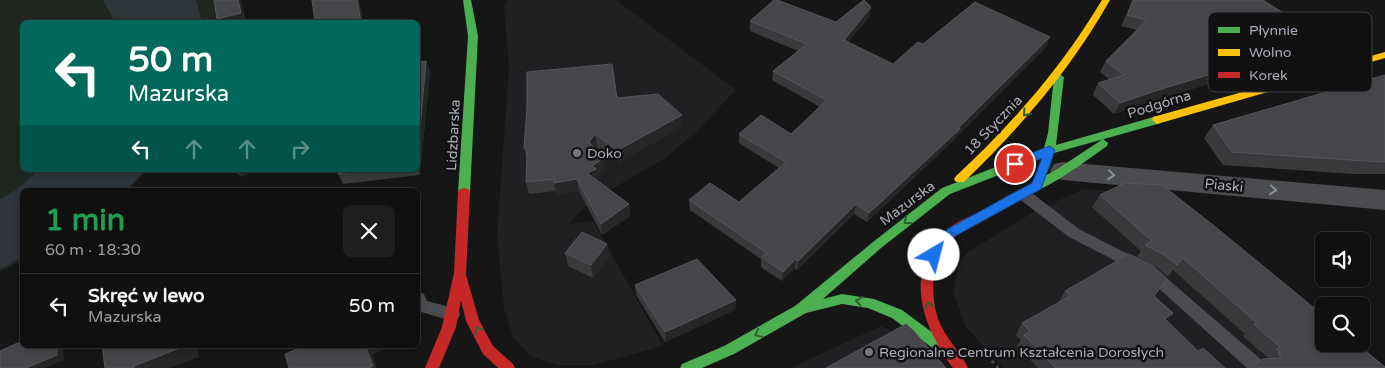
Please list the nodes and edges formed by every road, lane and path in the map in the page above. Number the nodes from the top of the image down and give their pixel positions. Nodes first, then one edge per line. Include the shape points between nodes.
1 (1106, 0) edge
2 (471, 1) edge
3 (1385, 55) edge
4 (1372, 59) edge
5 (1058, 77) junction
6 (1253, 92) edge
7 (1116, 133) junction
8 (1056, 161) junction
9 (1037, 186) junction
10 (946, 191) junction
11 (1023, 194) junction
12 (1372, 199) edge
13 (460, 273) junction
14 (420, 302) edge
15 (800, 310) junction
16 (452, 314) junction
17 (946, 350) junction
18 (432, 368) edge
19 (508, 368) edge
20 (687, 368) edge
21 (961, 368) edge
22 (1260, 368) edge

1 - 5 main road, 18 Stycznia
2 - 13 main road, Lidzbarska via 473,36
3 - 4 main road, Podgórna
5 - 8 main road, 18 Stycznia
5 -> 10 main road, 18 Stycznia via 995,148
6 - 7 main road, Podgórna
7 - 8 main road, Podgórna
7 - 8 main road, Podgórna
8 - 9 main road, 18 Stycznia
8 - 9 main road
8 - 10 main road, Mazurska
8 -> 12 street, Piaski
9 - 11 main road
10 -> 15 main road, Mazurska via 877,244
17 -> 11 main road via 931,315 926,290 926,275 934,255 950,233
11 - 22 lane via 1074,233 1150,272
13 - 16 main road, Lidzbarska
19 -> 13 main road, Lidzbarska via 488,350 473,321
14 - 16 lane via 422,306
17 -> 15 main road, Mazurska via 897,314 870,303 842,298
15 -> 20 main road, Mazurska via 729,350
16 - 18 main road, Lidzbarska
17 - 21 main road

